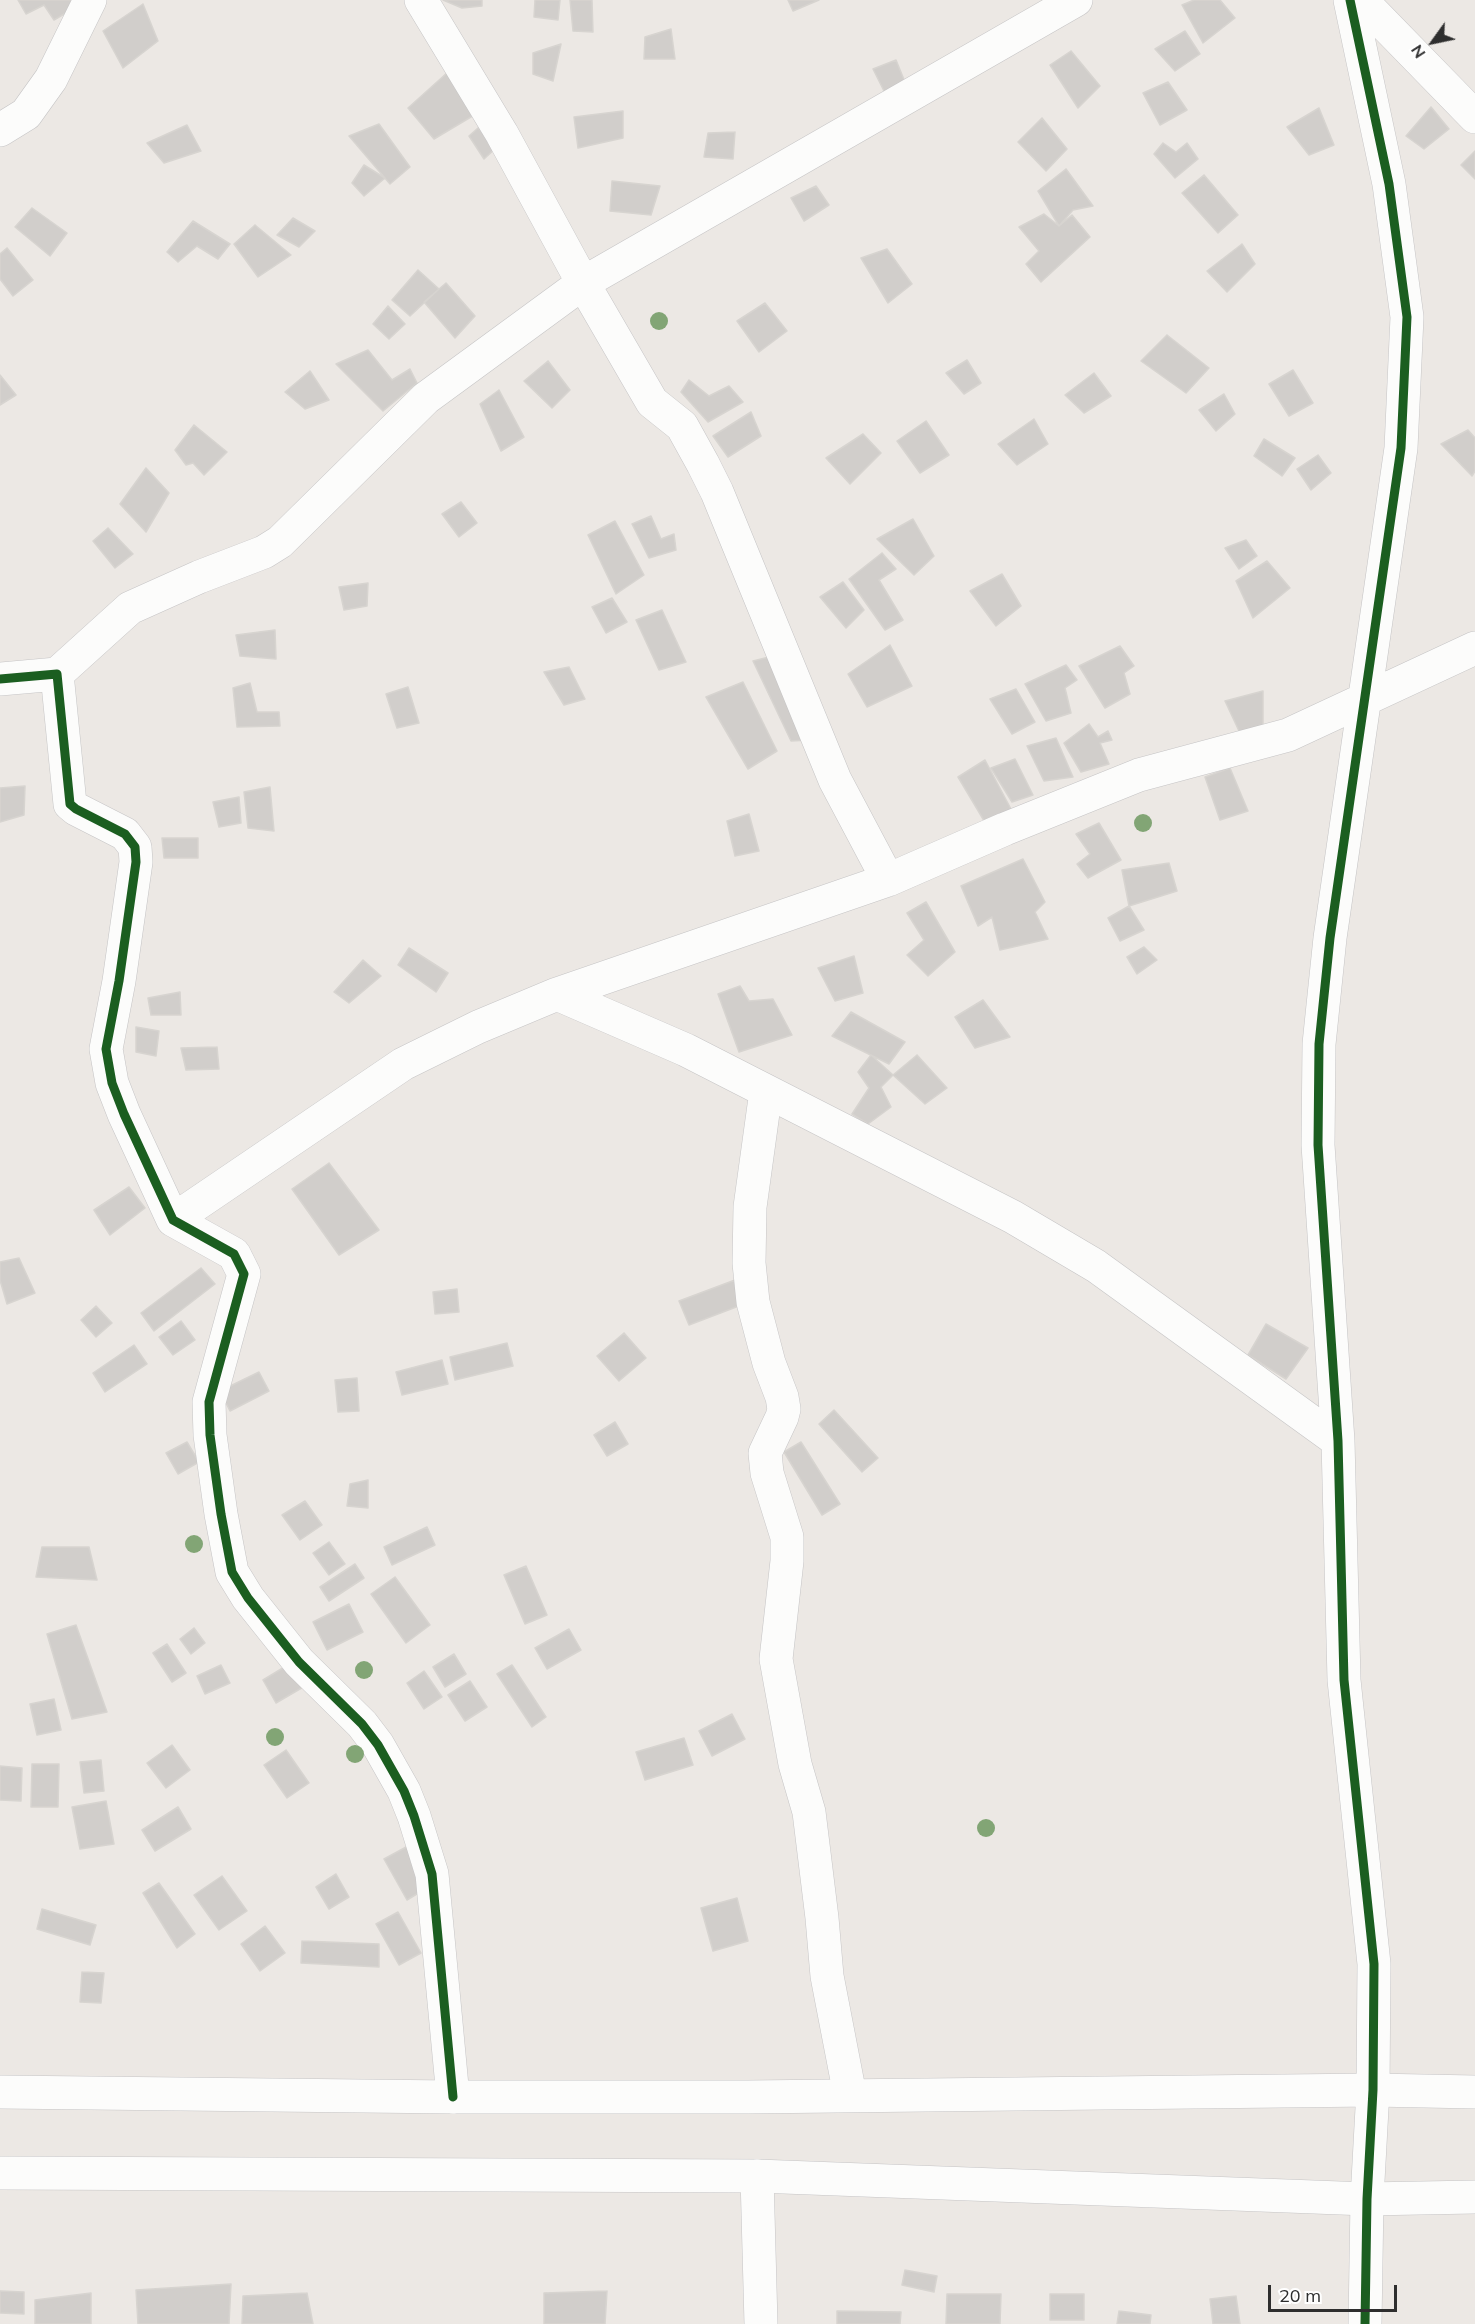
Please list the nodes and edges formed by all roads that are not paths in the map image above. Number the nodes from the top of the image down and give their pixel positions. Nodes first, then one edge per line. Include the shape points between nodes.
1 (90, 0) edge
2 (421, 0) edge
3 (1076, 0) edge
4 (1350, 0) edge
5 (1361, 0) edge
6 (1475, 117) edge
7 (0, 130) edge
8 (583, 283) junction
9 (1475, 648) edge
10 (57, 674) junction
11 (0, 679) edge
12 (1365, 698) junction
13 (888, 880) junction
14 (557, 994) junction
15 (766, 1091) junction
16 (173, 1220) junction
17 (1338, 1441) junction
18 (1373, 2090) junction
19 (0, 2092) edge
20 (1475, 2092) edge
21 (850, 2096) junction
22 (453, 2097) junction
23 (0, 2173) edge
24 (756, 2176) junction
25 (1475, 2197) edge
26 (1367, 2199) junction
27 (761, 2324) edge
28 (1365, 2324) edge

1 - 7 street via 51,80 26,114
2 - 8 street via 502,134
3 - 8 street
4 - 12 street via 1389,184 1407,317 1401,448
5 - 6 street
8 - 10 street via 426,398 280,542 130,608
8 - 13 street via 652,402 682,426 703,464 835,780
9 - 12 street
10 - 11 street
10 - 16 street via 70,804 125,834 135,847 119,981 106,1049 112,1083 124,1114
12 - 13 street via 1288,735 1139,775
12 - 17 street via 1330,938 1319,1044 1318,1145
13 - 14 street
14 - 15 street via 686,1050
14 - 16 street via 404,1064
15 - 17 street via 1013,1217 1096,1266
15 - 21 street via 750,1208 749,1263 753,1302 784,1409 765,1453 767,1473 787,1537 776,1659 795,1764 809,1812 827,1976
16 - 22 street via 234,1254 244,1274 209,1402 211,1446 232,1572 298,1662 368,1731 404,1791 432,1874
17 - 18 street via 1344,1680 1374,1964
18 - 20 street
18 - 21 street
18 - 26 street
19 - 22 street
21 - 22 street
23 - 24 street
24 - 26 street
24 - 27 street
25 - 26 street
26 - 28 street

